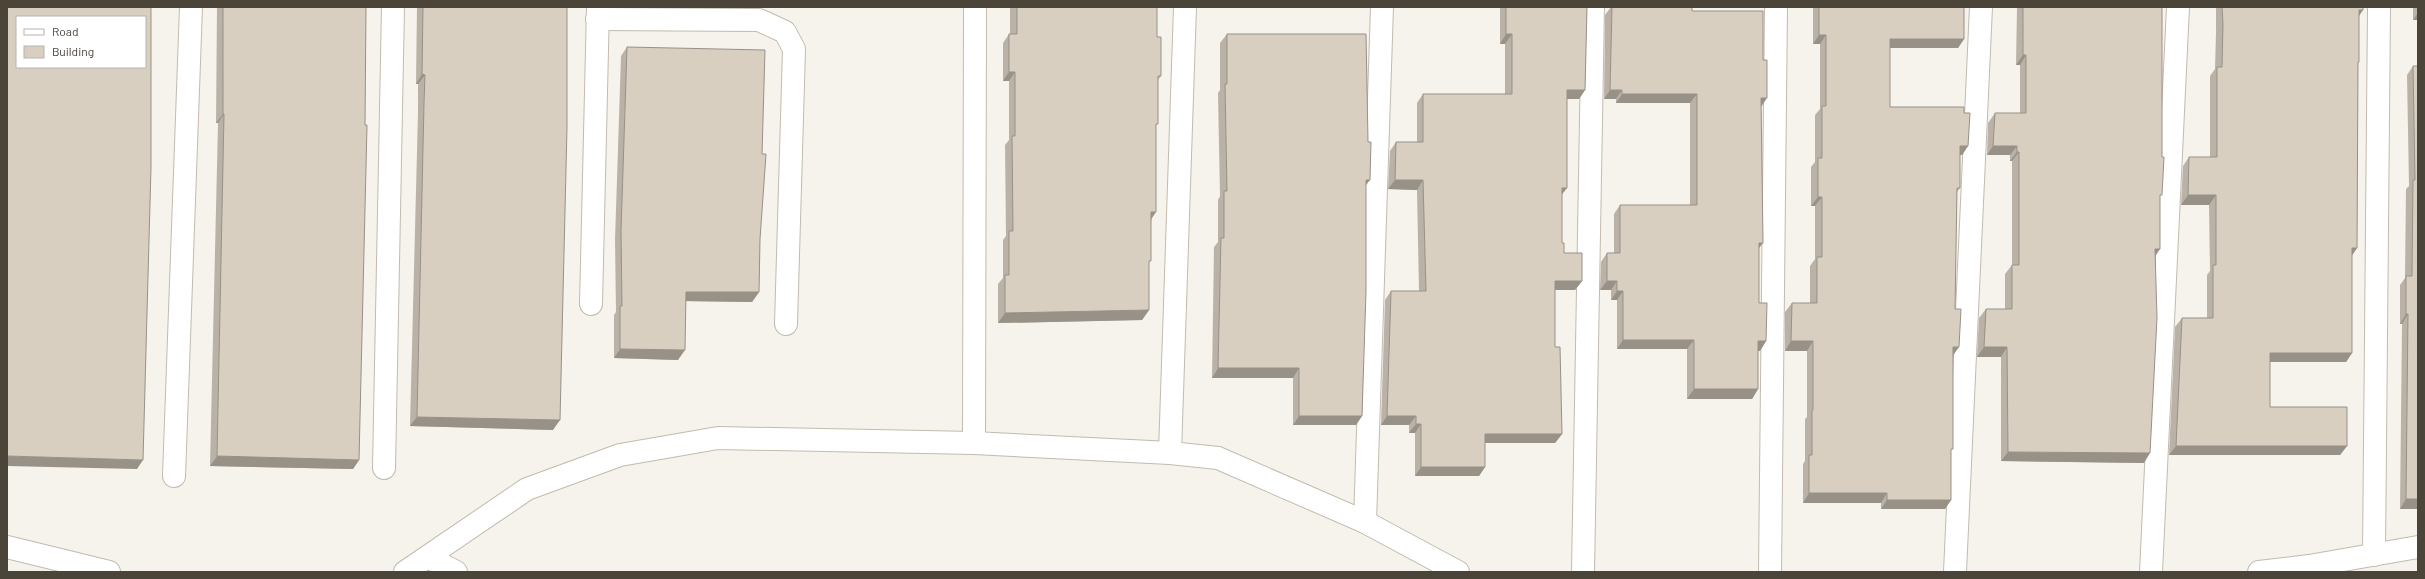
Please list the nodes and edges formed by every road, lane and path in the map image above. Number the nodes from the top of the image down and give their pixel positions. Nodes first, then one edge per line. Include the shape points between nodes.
1 (190, 7) edge
2 (393, 7) edge
3 (975, 7) edge
4 (1185, 7) edge
5 (1382, 7) edge
6 (1593, 7) edge
7 (1776, 7) edge
8 (1981, 7) edge
9 (2178, 7) edge
10 (2379, 7) edge
11 (597, 13) edge
12 (590, 304) dead end
13 (786, 324) dead end
14 (974, 443) junction
15 (1170, 453) junction
16 (384, 468) dead end
17 (174, 476) dead end
18 (1365, 522) junction
19 (7, 547) edge
20 (2418, 547) edge
21 (2374, 555) junction
22 (428, 556) junction
23 (2336, 567) edge
24 (109, 572) edge
25 (405, 572) edge
26 (456, 572) edge
27 (1458, 572) edge
28 (1583, 572) edge
29 (1770, 572) edge
30 (1955, 572) edge
31 (2151, 572) edge
32 (2259, 572) edge

1 - 17 street
2 - 16 street
3 - 14 street
4 - 15 street
5 - 18 street
6 - 28 street
7 - 29 street
8 - 30 street
9 - 31 street
10 - 21 street
11 - 12 street
11 - 13 street via 759,20 785,32 794,49
14 - 15 street
14 - 22 street via 718,438 620,455 527,489
15 - 18 street via 1218,458
18 - 27 street
19 - 24 street
20 - 21 street
21 - 23 street
22 - 25 street
22 - 26 street
23 - 32 street

